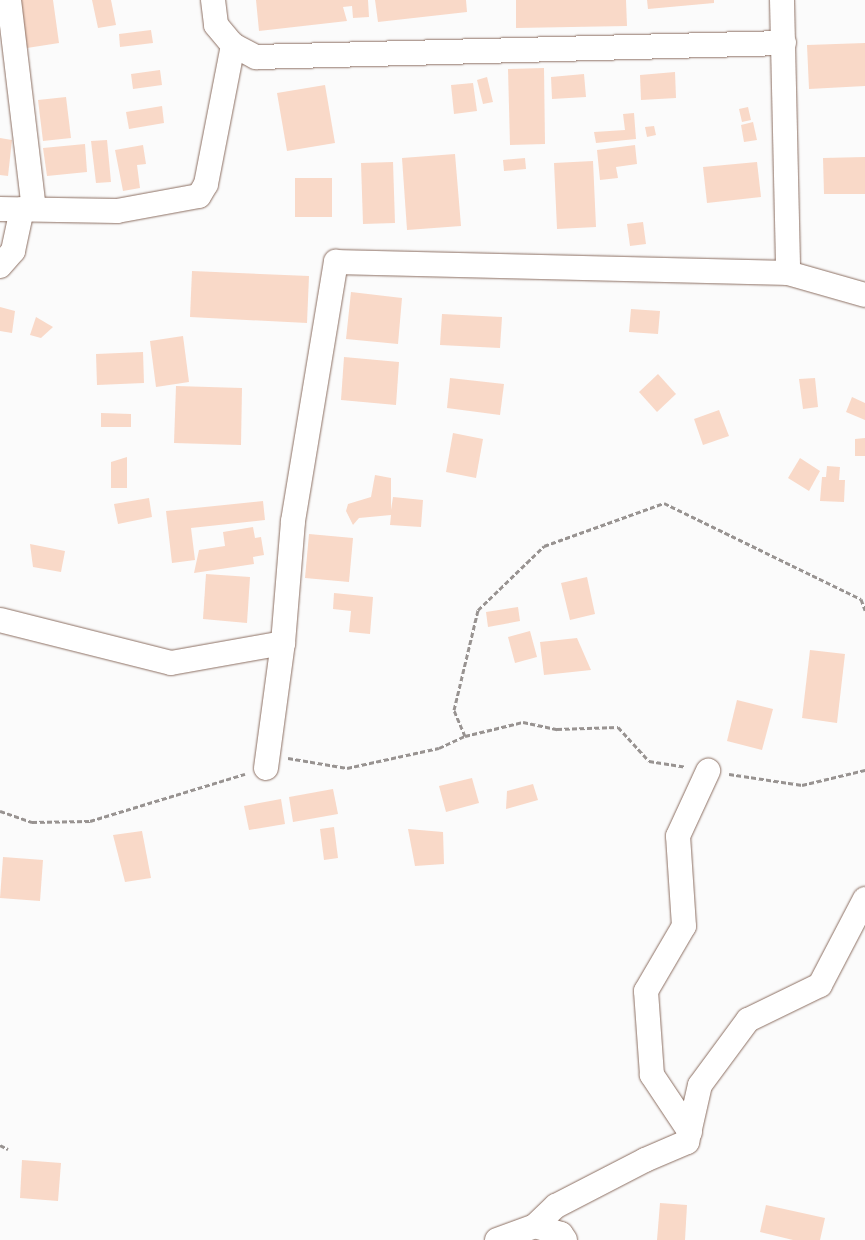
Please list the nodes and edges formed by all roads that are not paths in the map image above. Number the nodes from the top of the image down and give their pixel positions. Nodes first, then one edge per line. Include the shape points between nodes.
1 (10, 0) edge
2 (213, 0) edge
3 (782, 0) edge
4 (784, 43) junction
5 (233, 45) junction
6 (18, 209) edge
7 (0, 266) edge
8 (788, 273) junction
9 (865, 295) edge
10 (0, 620) edge
11 (283, 643) junction
12 (266, 768) road end
13 (708, 771) road end
14 (865, 901) edge
15 (690, 1132) junction
16 (535, 1226) junction
17 (497, 1240) edge
18 (565, 1240) edge

1 - 6 street
2 - 5 street via 216,25
3 - 4 street
4 - 5 street via 256,57
4 - 8 street
5 - 6 street via 206,184 199,196 117,211
6 - 7 street via 13,251
8 - 9 street
8 - 11 street via 336,262 293,521
10 - 11 street via 171,663
11 - 12 street
13 - 15 street via 678,836 684,926 646,991 652,1075
14 - 15 street via 820,985 748,1020 700,1085
15 - 16 street via 688,1142 644,1160 556,1206
16 - 17 street
16 - 18 street via 561,1234

